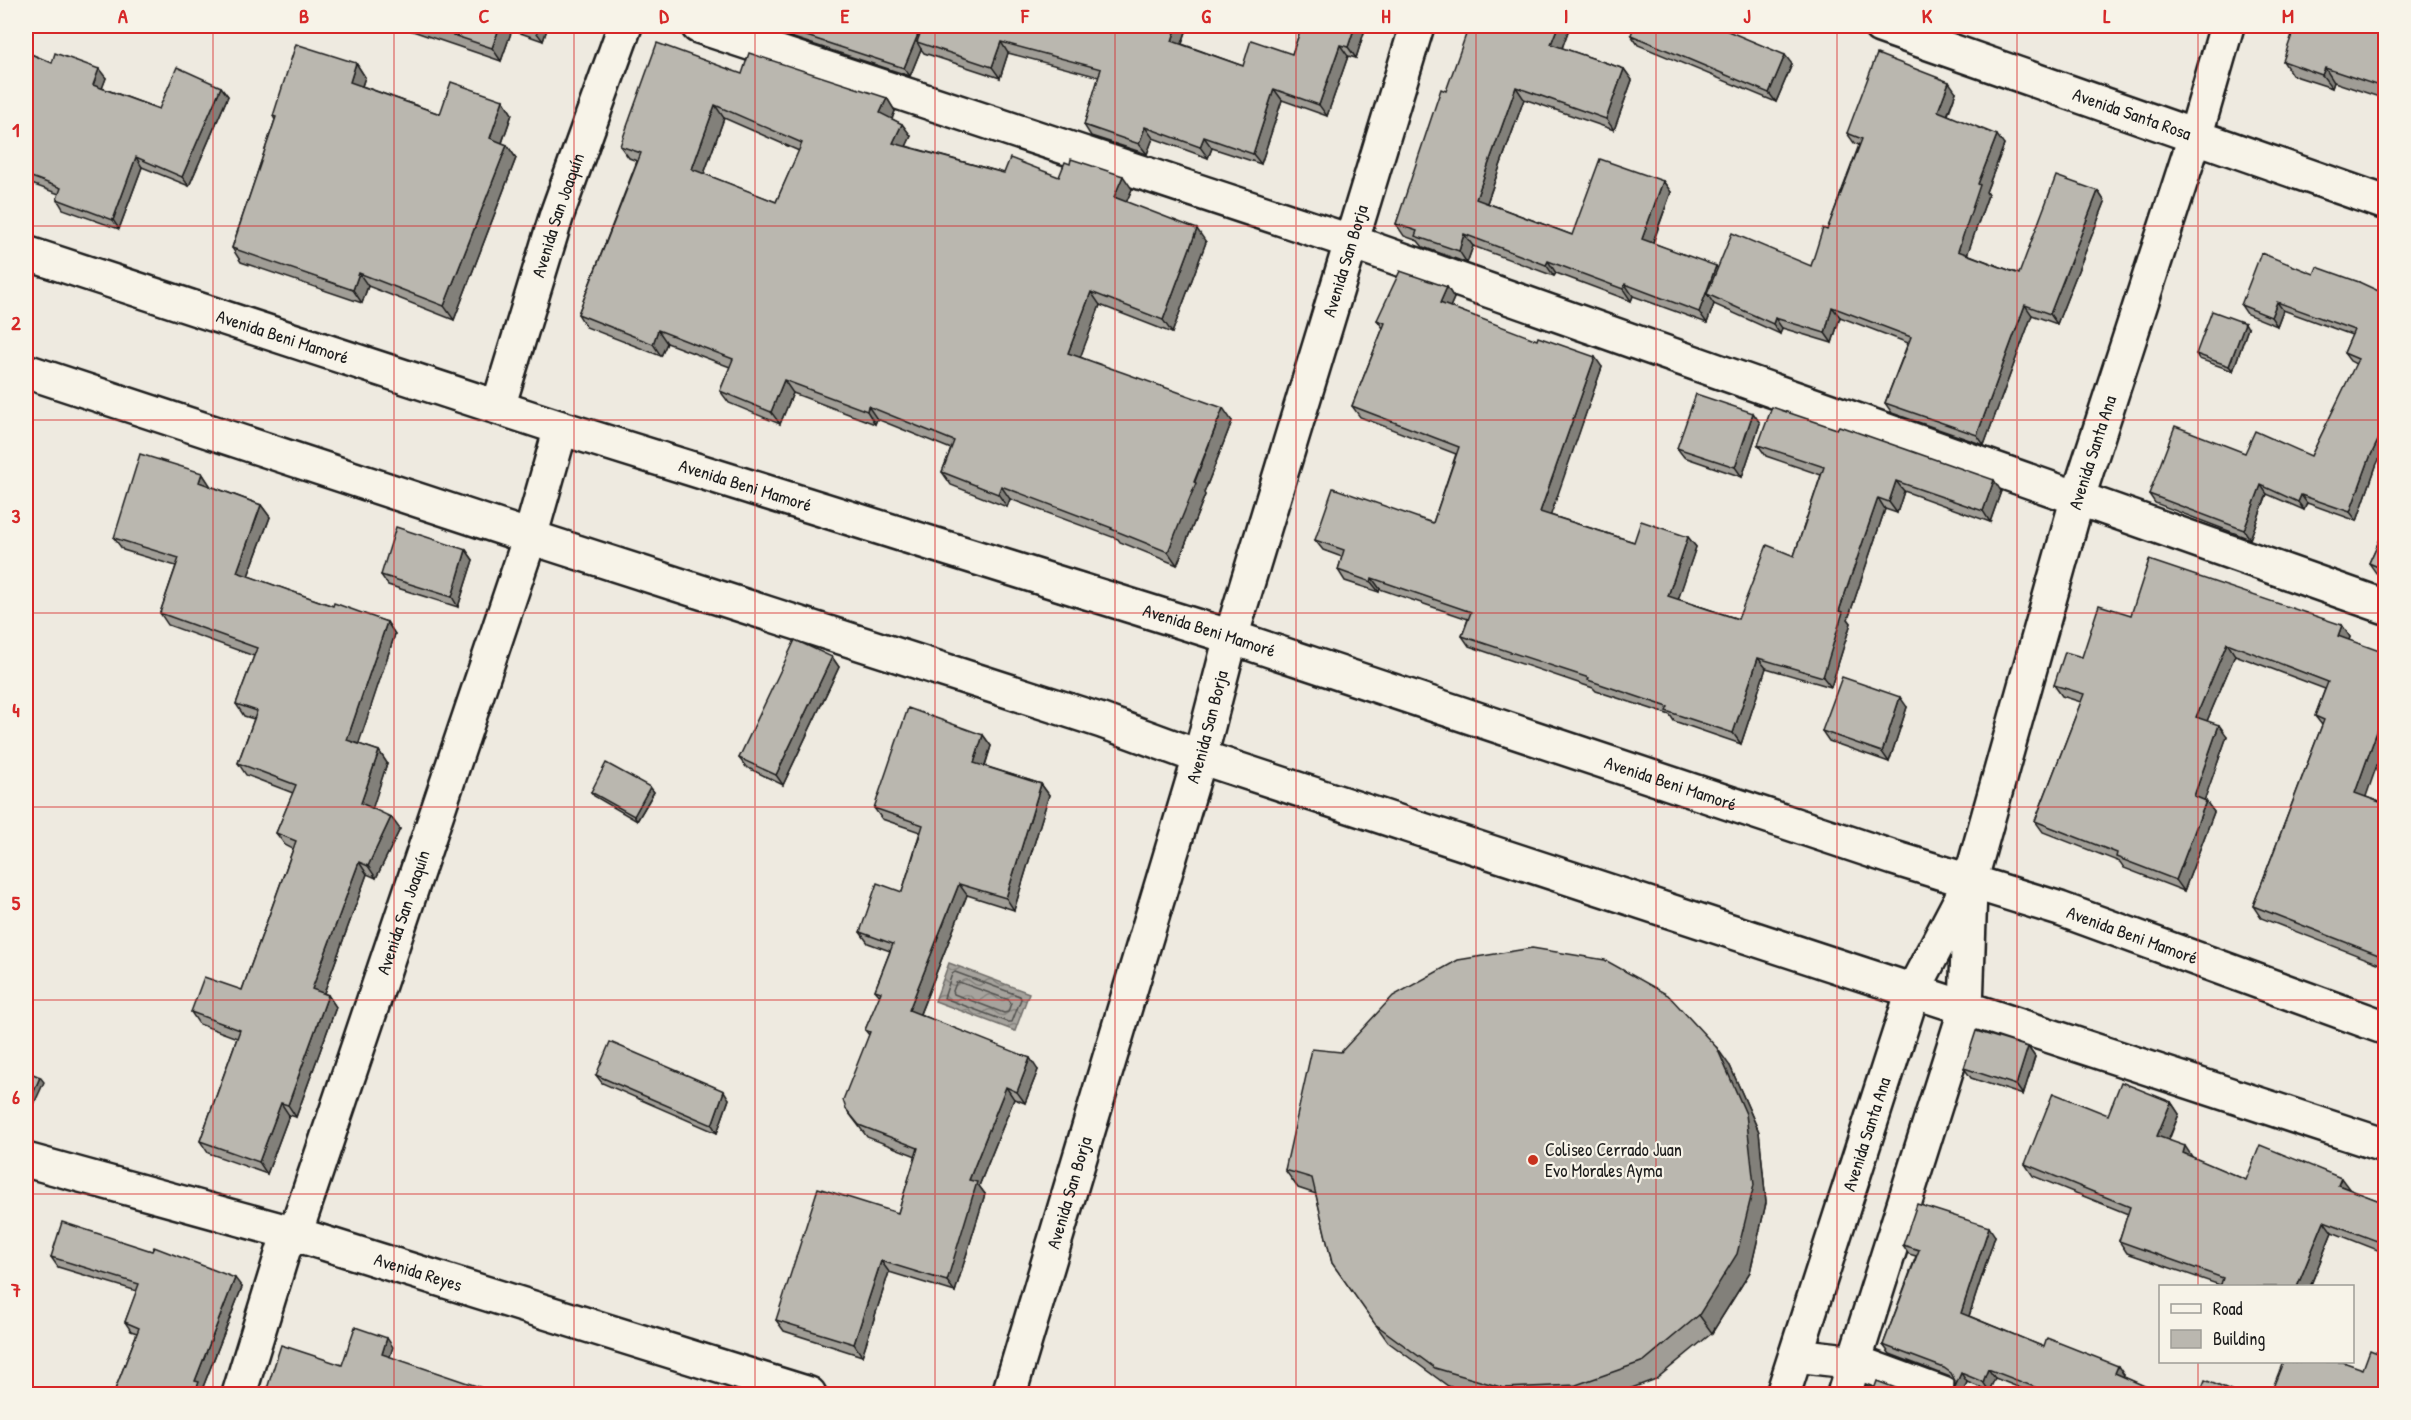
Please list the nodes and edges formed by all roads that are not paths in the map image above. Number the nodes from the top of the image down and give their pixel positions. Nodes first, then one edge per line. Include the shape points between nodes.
1 (625, 26) edge
2 (698, 26) edge
3 (1417, 26) edge
4 (1880, 26) edge
5 (2227, 26) edge
6 (2195, 137) junction
7 (2385, 203) edge
8 (1352, 242) junction
9 (26, 253) edge
10 (26, 371) edge
11 (498, 406) junction
12 (561, 428) junction
13 (2078, 497) junction
14 (530, 537) junction
15 (2385, 607) edge
16 (1231, 637) junction
17 (1200, 757) junction
18 (1970, 882) junction
19 (1913, 991) junction
20 (1965, 1008) junction
21 (2385, 1028) edge
22 (2385, 1146) edge
23 (26, 1160) edge
24 (26, 1180) edge
25 (289, 1241) junction
26 (1796, 1355) junction
27 (1856, 1362) junction
28 (239, 1395) edge
29 (733, 1395) edge
30 (808, 1395) edge
31 (1009, 1395) edge
32 (1783, 1395) edge
33 (1844, 1395) edge
34 (1943, 1395) edge

1 - 11 street, Avenida San Joaquín via 557,214
2 - 8 street
3 - 8 street, Avenida San Borja
4 - 6 street, Avenida Santa Rosa
5 - 6 street, Avenida Santa Ana
6 - 7 street, Avenida Santa Rosa
6 - 13 street, Avenida Santa Ana
8 - 13 street
8 - 16 street, Avenida San Borja
9 - 11 street, Avenida Beni Mamoré
10 - 14 street
11 - 12 street, Avenida Beni Mamoré
12 - 14 street, Avenida San Joaquín
12 - 16 street, Avenida Beni Mamoré
13 - 15 street
13 - 18 street, Avenida Santa Ana
14 - 17 street via 1102,721
14 - 25 street, Avenida San Joaquín
16 - 17 street, Avenida San Borja
16 - 18 street, Avenida Beni Mamoré
17 - 19 street
17 - 31 street, Avenida San Borja
18 - 19 street, Avenida Santa Ana
18 - 20 street, Avenida Santa Ana
18 - 21 street, Avenida Beni Mamoré via 2060,909
19 - 20 street
19 - 26 street, Avenida Santa Ana
20 - 22 street
20 - 27 street, Avenida Santa Ana
23 - 25 street, Avenida Reyes
24 - 25 street, Avenida Reyes
25 - 28 street, Avenida San Joaquín
25 - 29 street, Avenida Reyes
25 - 30 street, Avenida Reyes
26 - 27 street
26 - 32 street, Avenida Santa Ana
27 - 33 street, Avenida Santa Ana
27 - 34 street

